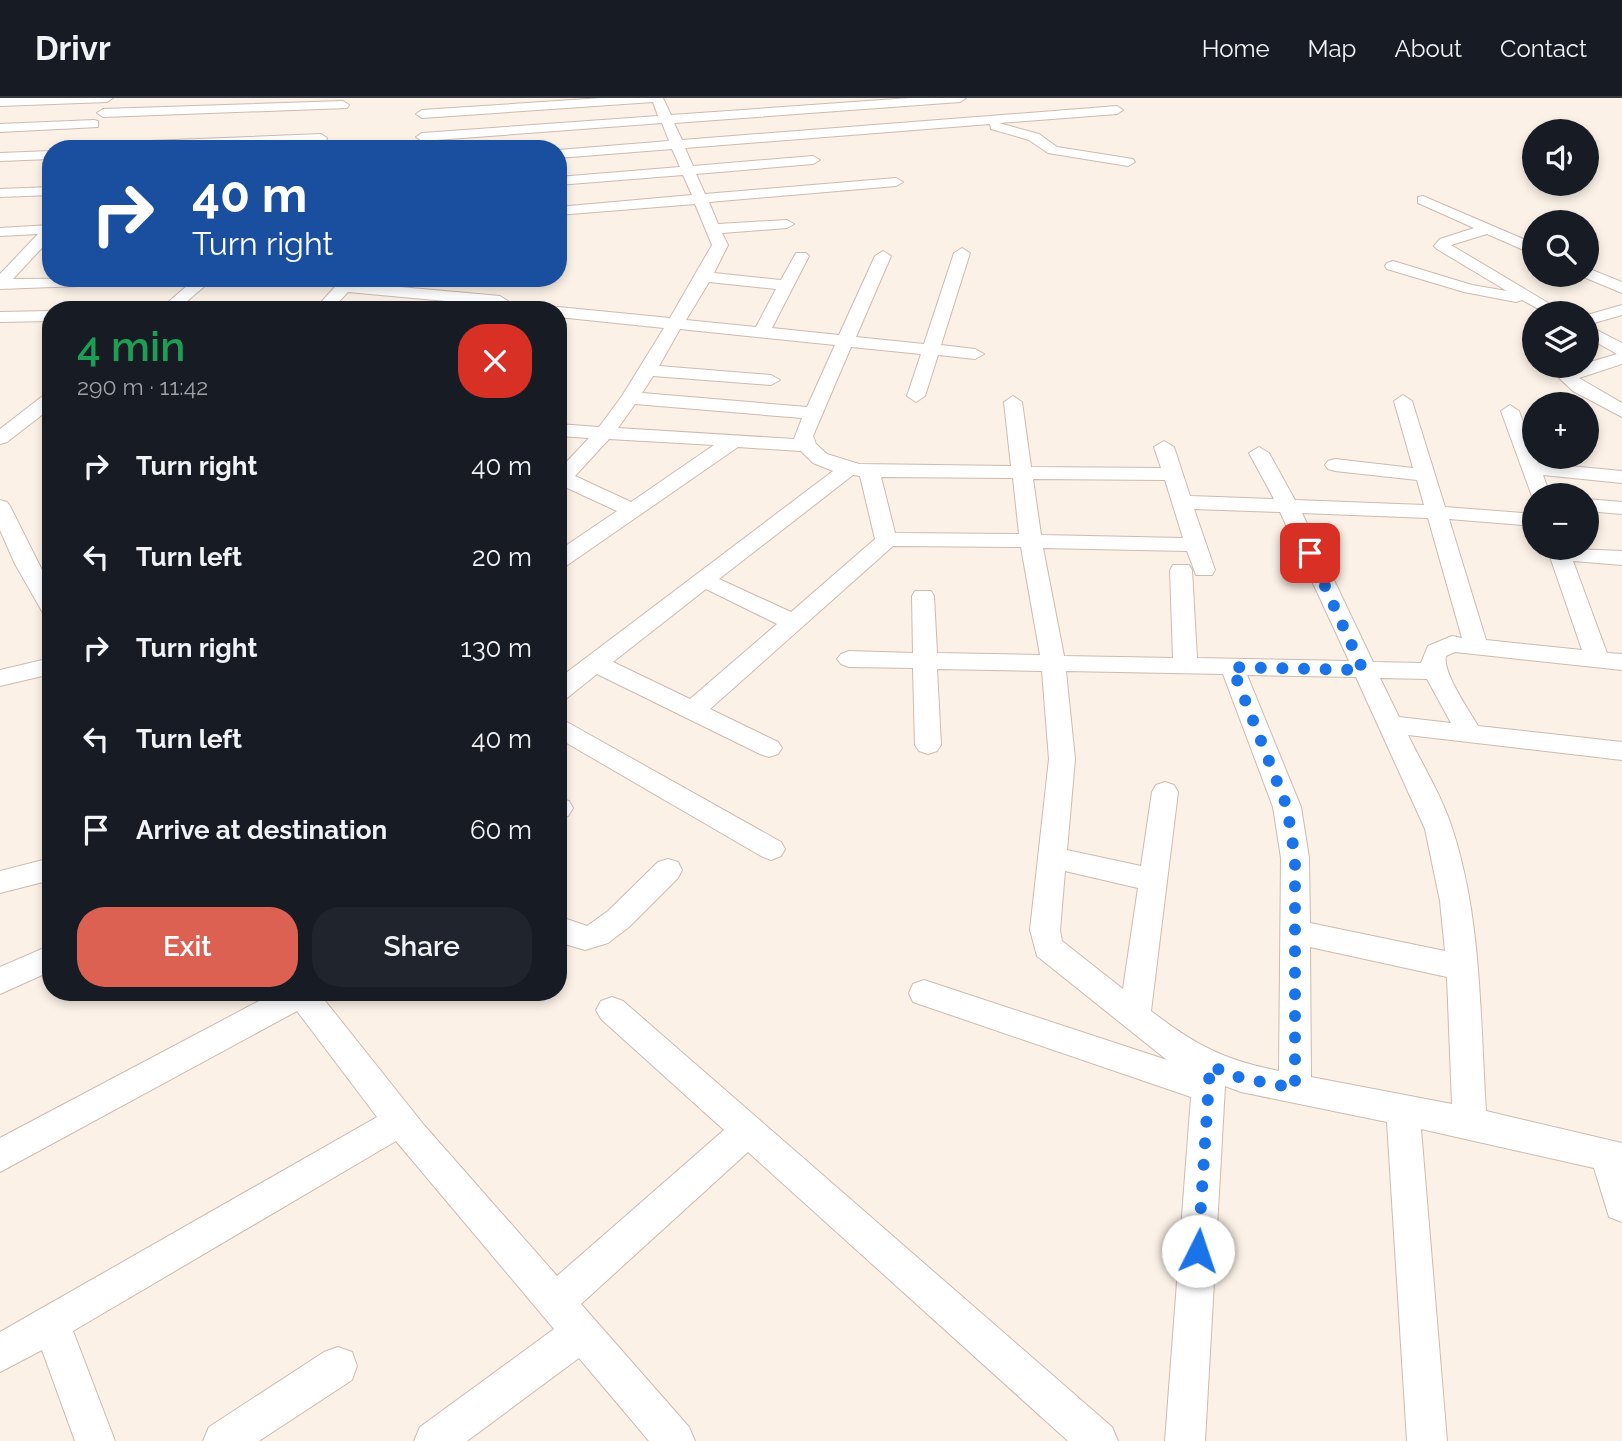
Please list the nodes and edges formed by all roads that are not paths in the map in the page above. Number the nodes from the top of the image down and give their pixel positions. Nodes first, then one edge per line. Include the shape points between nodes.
1 (107, 98) edge
2 (116, 98) edge
3 (422, 98) edge
4 (656, 98) edge
5 (960, 98) edge
6 (911, 100) edge
7 (0, 102) edge
8 (1117, 110) dead end
9 (103, 113) junction
10 (422, 114) junction
11 (666, 119) junction
12 (976, 121) junction
13 (331, 122) edge
14 (94, 124) junction
15 (0, 128) edge
16 (80, 140) edge
17 (152, 140) edge
18 (422, 140) edge
19 (452, 140) edge
20 (676, 145) junction
21 (567, 153) edge
22 (0, 157) edge
23 (813, 160) dead end
24 (1128, 162) dead end
25 (42, 164) edge
26 (42, 169) edge
27 (688, 171) junction
28 (567, 180) edge
29 (896, 182) dead end
30 (42, 191) edge
31 (18, 192) junction
32 (0, 193) edge
33 (700, 199) junction
34 (1423, 200) dead end
35 (567, 210) edge
36 (787, 224) dead end
37 (713, 229) junction
38 (1488, 229) junction
39 (42, 230) edge
40 (0, 232) edge
41 (42, 242) edge
42 (1522, 244) edge
43 (11, 250) dead end
44 (962, 253) dead end
45 (801, 256) dead end
46 (883, 256) dead end
47 (1392, 267) dead end
48 (704, 277) junction
49 (1599, 278) edge
50 (42, 282) edge
51 (0, 284) edge
52 (786, 285) junction
53 (195, 287) edge
54 (344, 287) edge
55 (382, 287) edge
56 (1622, 288) edge
57 (1531, 298) junction
58 (178, 301) edge
59 (330, 301) edge
60 (500, 301) dead end
61 (1536, 301) edge
62 (1622, 310) edge
63 (567, 313) edge
64 (42, 316) edge
65 (0, 317) edge
66 (1599, 317) edge
67 (674, 323) junction
68 (761, 333) junction
69 (1599, 337) edge
70 (845, 341) junction
71 (931, 350) junction
72 (1622, 350) edge
73 (975, 354) dead end
74 (1622, 358) edge
75 (647, 370) junction
76 (771, 380) dead end
77 (916, 396) dead end
78 (629, 398) junction
79 (1403, 401) dead end
80 (1013, 402) dead end
81 (42, 407) edge
82 (1510, 411) dead end
83 (1622, 411) edge
84 (813, 413) junction
85 (567, 431) edge
86 (604, 433) junction
87 (0, 438) edge
88 (733, 441) junction
89 (805, 445) junction
90 (1522, 445) edge
91 (1164, 447) dead end
92 (1259, 453) dead end
93 (1335, 465) dead end
94 (1540, 469) edge
95 (858, 470) junction
96 (567, 473) edge
97 (1022, 473) junction
98 (1173, 474) junction
99 (1424, 475) junction
100 (1622, 477) edge
101 (567, 484) edge
102 (1182, 502) junction
103 (1288, 506) junction
104 (1599, 506) edge
105 (1622, 508) edge
106 (632, 510) junction
107 (1435, 512) junction
108 (2, 514) edge
109 (1522, 519) edge
110 (886, 541) junction
111 (1031, 541) junction
112 (1196, 545) junction
113 (567, 555) edge
114 (1599, 555) edge
115 (1622, 558) edge
116 (1562, 560) edge
117 (704, 580) junction
118 (42, 592) edge
119 (923, 596) dead end
120 (792, 622) junction
121 (1476, 645) junction
122 (849, 659) dead end
123 (1597, 659) junction
124 (925, 661) junction
125 (1622, 662) edge
126 (595, 663) junction
127 (1053, 663) junction
128 (1185, 666) junction
129 (1232, 667) junction
130 (42, 668) edge
131 (1363, 670) junction
132 (1435, 671) junction
133 (0, 678) edge
134 (567, 685) edge
135 (692, 710) junction
136 (1388, 724) junction
137 (567, 731) edge
138 (1469, 733) junction
139 (928, 745) dead end
140 (769, 748) dead end
141 (1622, 751) edge
142 (1165, 792) dead end
143 (771, 849) dead end
144 (1053, 858) junction
145 (668, 870) dead end
146 (42, 871) edge
147 (1153, 880) junction
148 (0, 881) edge
149 (1295, 932) junction
150 (567, 933) edge
151 (42, 961) edge
152 (1460, 967) junction
153 (0, 981) edge
154 (924, 993) dead end
155 (286, 1001) edge
156 (307, 1001) edge
157 (612, 1010) dead end
158 (1135, 1016) junction
159 (1209, 1077) junction
160 (1295, 1088) junction
161 (1403, 1110) junction
162 (400, 1121) junction
163 (1470, 1123) junction
164 (748, 1130) junction
165 (0, 1156) edge
166 (1615, 1157) edge
167 (1622, 1205) edge
168 (555, 1302) junction
169 (51, 1323) junction
170 (581, 1333) junction
171 (0, 1353) edge
172 (338, 1366) dead end
173 (1091, 1439) edge
174 (95, 1441) edge
175 (223, 1441) edge
176 (434, 1441) edge
177 (675, 1441) edge
178 (1185, 1441) edge
179 (1427, 1441) edge

1 - 7 street
2 - 9 street
3 - 10 street
4 - 10 street
4 - 11 street
5 - 6 street
6 - 11 street
6 - 12 street
8 - 12 street
9 - 13 street
9 - 14 street
10 - 18 street
11 - 19 street
11 - 20 street
12 - 20 street
12 - 24 street via 1034,137 1053,150
13 - 17 street
14 - 15 street
14 - 16 street
20 - 21 street
20 - 27 street
22 - 25 street
23 - 27 street
26 - 31 street
27 - 28 street
27 - 33 street
29 - 33 street
30 - 31 street
31 - 32 street
33 - 35 street
33 - 37 street
34 - 38 street
36 - 37 street
37 - 48 street via 720,245
38 - 42 street
38 - 57 street via 1442,246
39 - 40 street
41 - 43 street
41 - 51 street
44 - 71 street
45 - 52 street
46 - 70 street
47 - 57 street via 1471,289
48 - 52 street
48 - 67 street
49 - 56 street
50 - 51 street
52 - 68 street
53 - 58 street
54 - 59 street
55 - 60 street
57 - 61 street
62 - 66 street
63 - 67 street
64 - 65 street
67 - 68 street
67 - 75 street
68 - 70 street
69 - 72 street
70 - 71 street
70 - 84 street
71 - 73 street
71 - 77 street
74 - 83 street via 1568,378
75 - 76 street
75 - 78 street
78 - 84 street
78 - 86 street
79 - 99 street
80 - 97 street
81 - 87 street
82 - 90 street
84 - 89 street via 803,436
85 - 86 street
86 - 88 street
86 - 96 street
88 - 89 street
88 - 106 street
89 - 95 street via 829,464
91 - 98 street
92 - 103 street
93 - 99 street
94 - 100 street
95 - 97 street
95 - 110 street
95 - 117 street
97 - 98 street
97 - 111 street
98 - 102 street
99 - 107 street
101 - 106 street
102 - 103 street
102 - 112 street
103 - 107 street
103 - 131 street
104 - 105 street
106 - 113 street
107 - 109 street
107 - 121 street
108 - 118 street
110 - 111 street
110 - 120 street
111 - 112 street
111 - 127 street
112 - 128 street
114 - 115 street
116 - 123 street
117 - 120 street
117 - 126 street
119 - 124 street
120 - 135 street
121 - 123 street
121 - 132 street via 1443,646 1432,660
122 - 124 street
123 - 125 street
124 - 127 street
124 - 139 street
126 - 134 street
126 - 135 street
127 - 128 street
127 - 144 street via 1062,759
128 - 129 street
129 - 131 street
129 - 149 street via 1287,807 1295,858
130 - 133 street
131 - 132 street
131 - 136 street
132 - 138 street
135 - 140 street
136 - 138 street
136 - 152 street via 1439,829 1456,905
137 - 143 street
138 - 141 street
142 - 147 street
144 - 147 street
144 - 158 street via 1045,930 1048,947
145 - 150 street via 601,934 587,939
146 - 148 street
147 - 158 street
149 - 152 street
149 - 160 street
151 - 153 street
152 - 163 street
154 - 159 street
155 - 165 street
156 - 162 street
157 - 164 street
158 - 159 street
159 - 160 street
159 - 178 street
160 - 161 street
161 - 163 street
161 - 179 street
162 - 168 street
162 - 169 street
163 - 166 street
164 - 168 street
164 - 173 street
166 - 167 street
168 - 170 street
169 - 171 street
169 - 174 street
170 - 176 street
170 - 177 street
172 - 175 street

